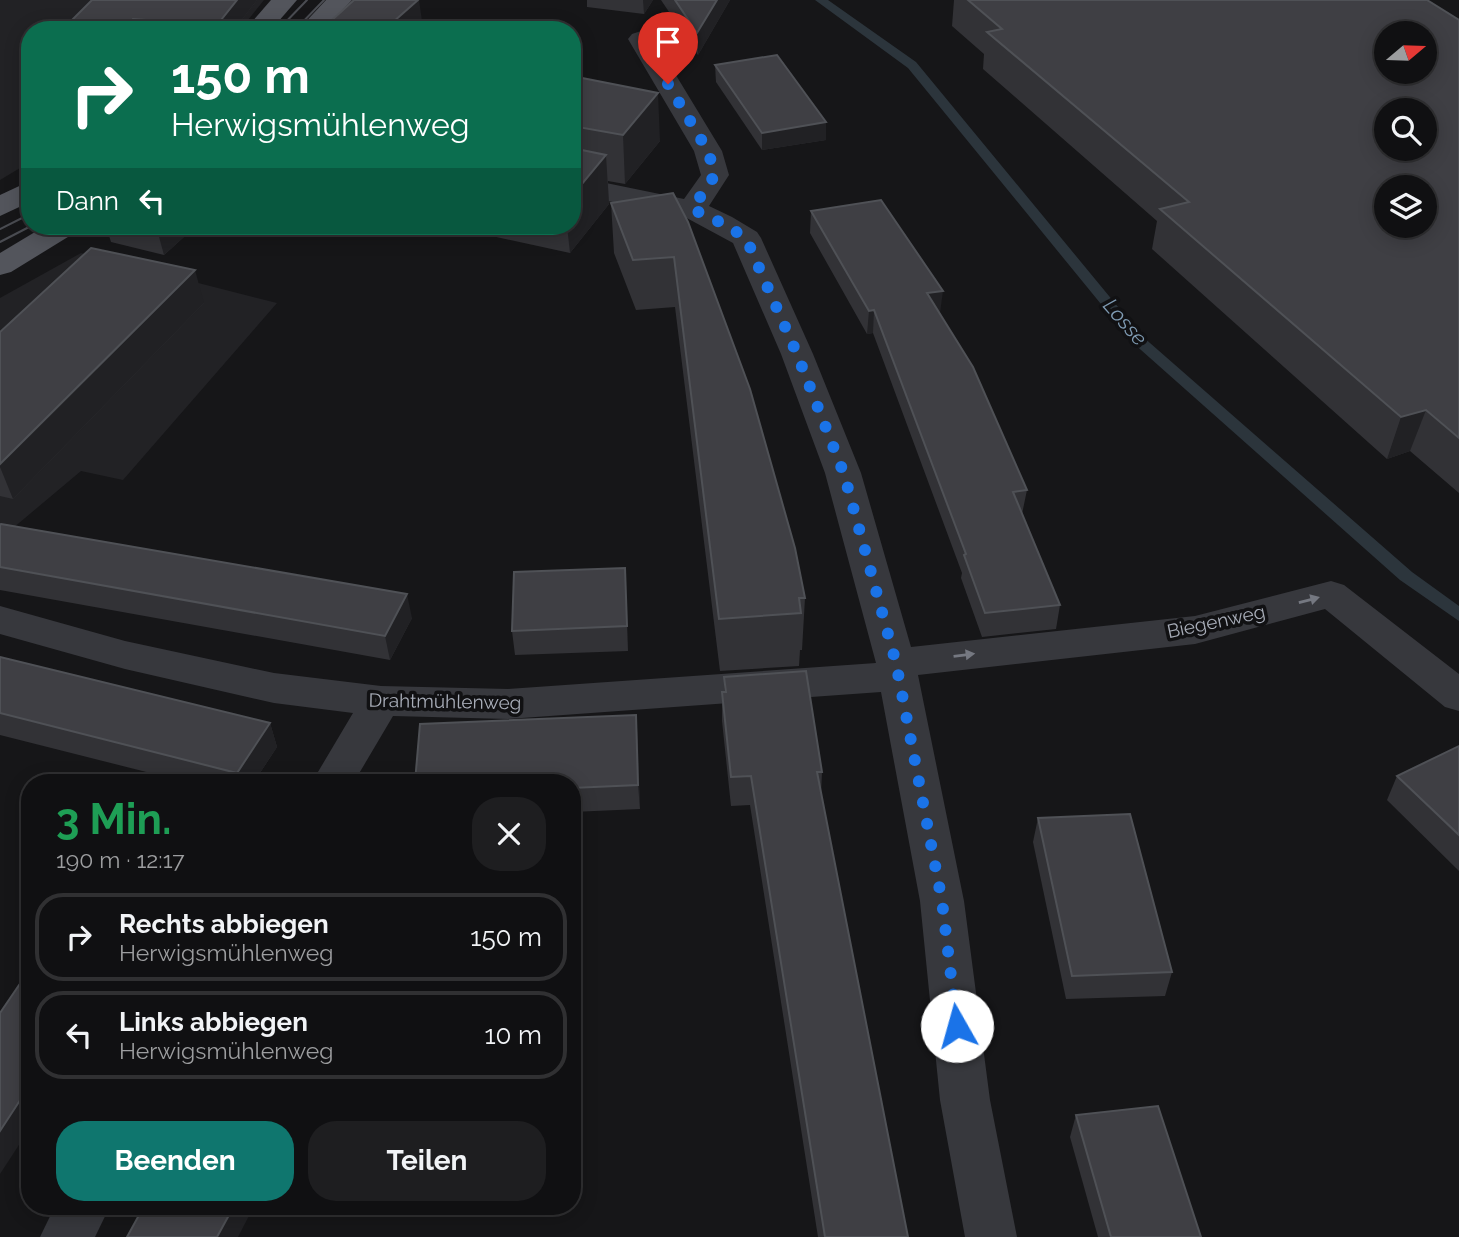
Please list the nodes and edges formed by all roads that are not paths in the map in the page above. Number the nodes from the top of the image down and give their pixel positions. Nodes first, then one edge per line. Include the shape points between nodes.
1 (285, 0) edge
2 (340, 0) edge
3 (265, 21) edge
4 (319, 21) edge
5 (641, 39) dead end
6 (581, 187) edge
7 (21, 195) edge
8 (0, 207) edge
9 (692, 209) junction
10 (51, 235) edge
11 (0, 266) edge
12 (0, 621) edge
13 (898, 670) junction
14 (1459, 696) edge
15 (381, 701) junction
16 (338, 774) edge
17 (79, 1215) edge
18 (66, 1237) edge
19 (992, 1237) edge

1 - 3 main road
2 - 4 main road
5 - 9 street via 708,151 715,175
6 - 9 street
7 - 8 main road
9 - 13 street via 746,238 767,282 844,474
10 - 11 main road
12 - 15 street, Drahtmühlenweg via 274,688
13 -> 14 street, Biegenweg via 1195,629 1331,594
13 - 15 street, Drahtmühlenweg via 508,704
13 - 19 street via 942,901 965,1100
15 - 16 street
17 - 18 street

